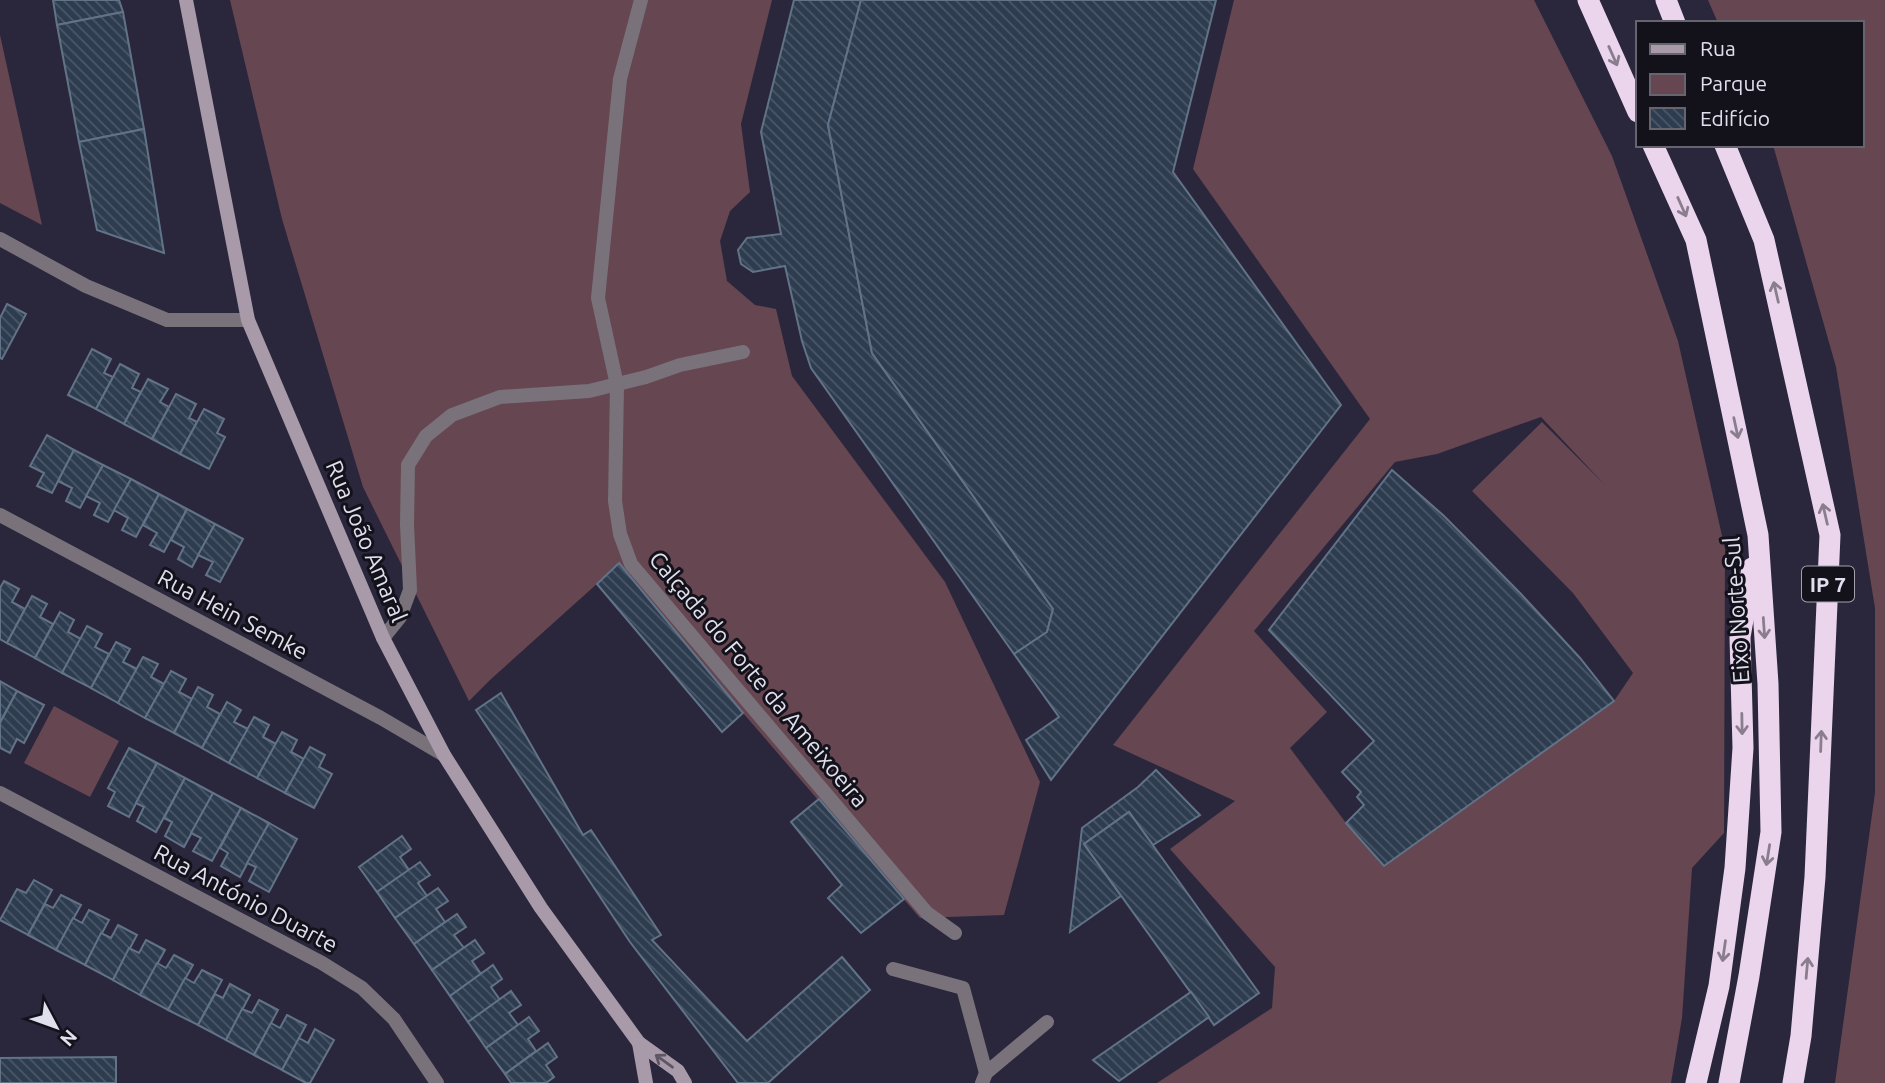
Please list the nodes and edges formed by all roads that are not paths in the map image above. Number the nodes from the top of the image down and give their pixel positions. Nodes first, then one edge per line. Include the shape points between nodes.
1 (186, 0) edge
2 (641, 0) edge
3 (1588, 0) edge
4 (1666, 0) edge
5 (1674, 21) edge
6 (1636, 107) edge
7 (1654, 147) edge
8 (1727, 147) edge
9 (0, 239) edge
10 (248, 320) junction
11 (743, 352) dead end
12 (617, 385) junction
13 (0, 515) edge
14 (1758, 535) junction
15 (383, 638) junction
16 (444, 755) junction
17 (0, 793) edge
18 (955, 933) dead end
19 (893, 969) dead end
20 (1047, 1022) dead end
21 (639, 1043) junction
22 (984, 1078) edge
23 (437, 1083) edge
24 (646, 1083) edge
25 (685, 1083) edge
26 (1696, 1083) edge
27 (1729, 1083) edge
28 (1793, 1083) edge

1 - 10 street, Rua João Amaral
2 - 12 street, Calçada do Forte da Ameixoeira via 620,79 598,298
3 -> 6 highway
4 - 5 highway
7 -> 14 highway, Eixo Norte-Sul via 1696,240
28 -> 8 highway, IP 7 via 1815,877 1830,535 1764,240
9 - 10 street via 86,286 167,320
10 - 15 street, Rua João Amaral
11 - 12 street
12 - 15 street via 500,397 452,415 426,436 408,465 410,590 400,617
12 - 18 street, Calçada do Forte da Ameixoeira via 615,501 631,564 927,913
13 - 16 street, Rua Hein Semke
14 -> 26 highway via 1740,637 1743,748 1735,868 1719,986
14 -> 27 highway, Eixo Norte-Sul via 1772,832
15 - 16 street, Rua João Amaral
16 - 21 street, Rua João Amaral via 541,908
17 - 23 street, Rua António Duarte via 362,988 394,1019
19 - 22 street via 963,988
20 - 22 street
21 - 24 street, Rua João Amaral
25 -> 21 street, Rua João Amaral via 678,1071

